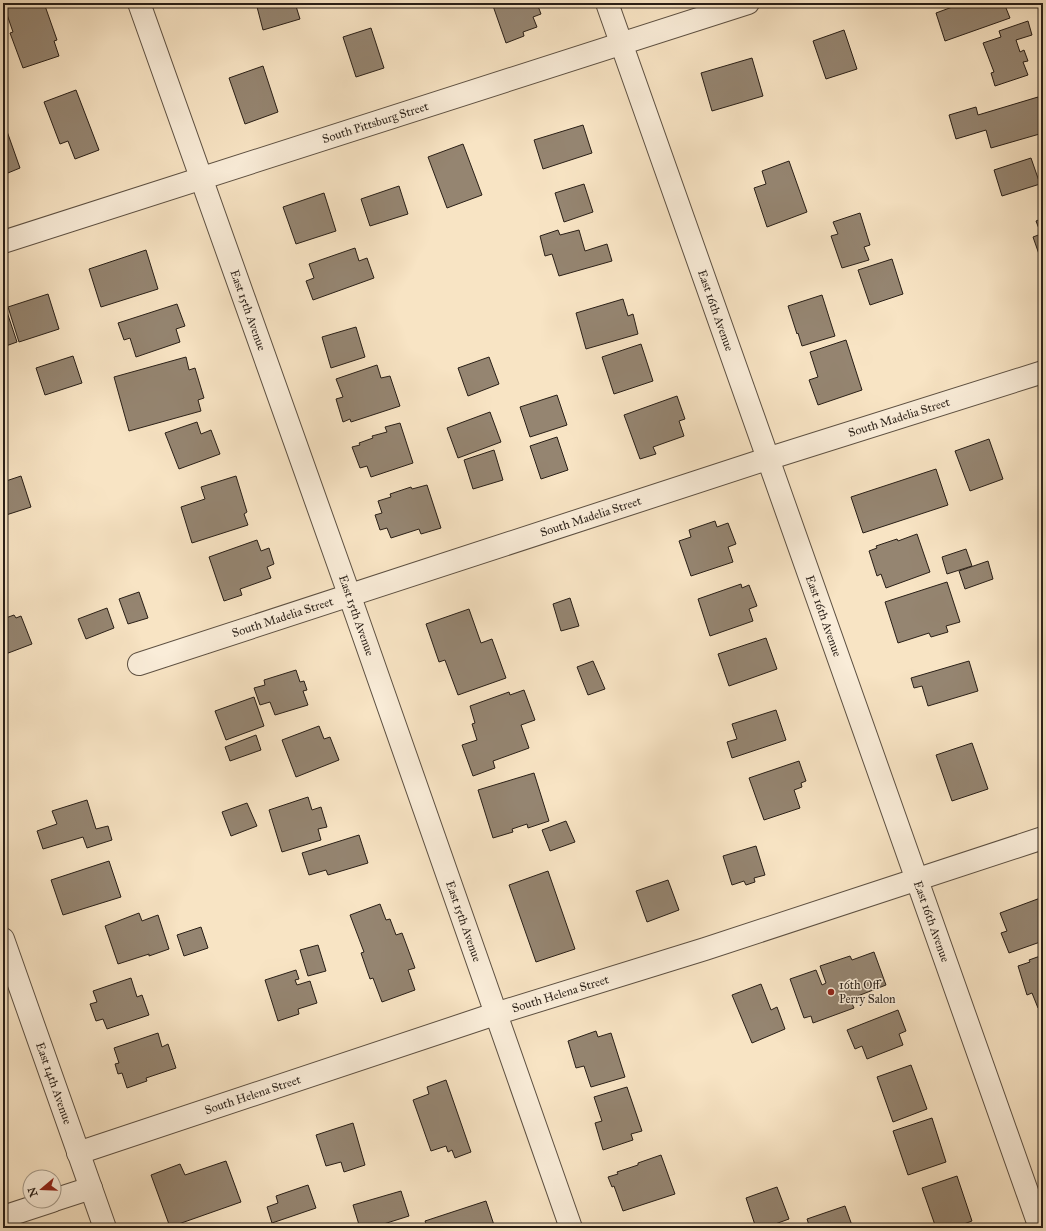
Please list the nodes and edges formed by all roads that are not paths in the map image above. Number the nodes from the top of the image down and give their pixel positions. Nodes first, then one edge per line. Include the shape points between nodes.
1 (139, 3) edge
2 (607, 3) edge
3 (748, 3) edge
4 (622, 44) junction
5 (202, 178) junction
6 (3, 242) edge
7 (1043, 372) edge
8 (767, 458) junction
9 (349, 594) junction
10 (139, 664) dead end
11 (1043, 838) edge
12 (917, 879) junction
13 (3, 939) edge
14 (495, 1014) junction
15 (78, 1153) junction
16 (91, 1188) junction
17 (62, 1198) edge
18 (28, 1209) edge
19 (3, 1217) edge
20 (105, 1228) edge
21 (571, 1228) edge
22 (1040, 1228) edge

1 - 5 street, East 15th Avenue
2 - 4 street, East 16th Avenue
3 - 4 street, South Pittsburg Street
4 - 5 street, South Pittsburg Street
4 - 8 street, East 16th Avenue
5 - 6 street, South Pittsburg Street
5 - 9 street, East 15th Avenue
7 - 8 street, South Madelia Street
8 - 9 street, South Madelia Street
8 - 12 street, East 16th Avenue
9 - 10 street, South Madelia Street
9 - 14 street, East 15th Avenue
11 - 12 street, South Helena Street
12 - 14 street, South Helena Street
12 - 22 street, East 16th Avenue
13 - 15 street, East 14th Avenue
14 - 15 street, South Helena Street
14 - 21 street, East 15th Avenue
15 - 16 street, East 14th Avenue
16 - 17 street
16 - 20 street, East 14th Avenue
18 - 19 street

